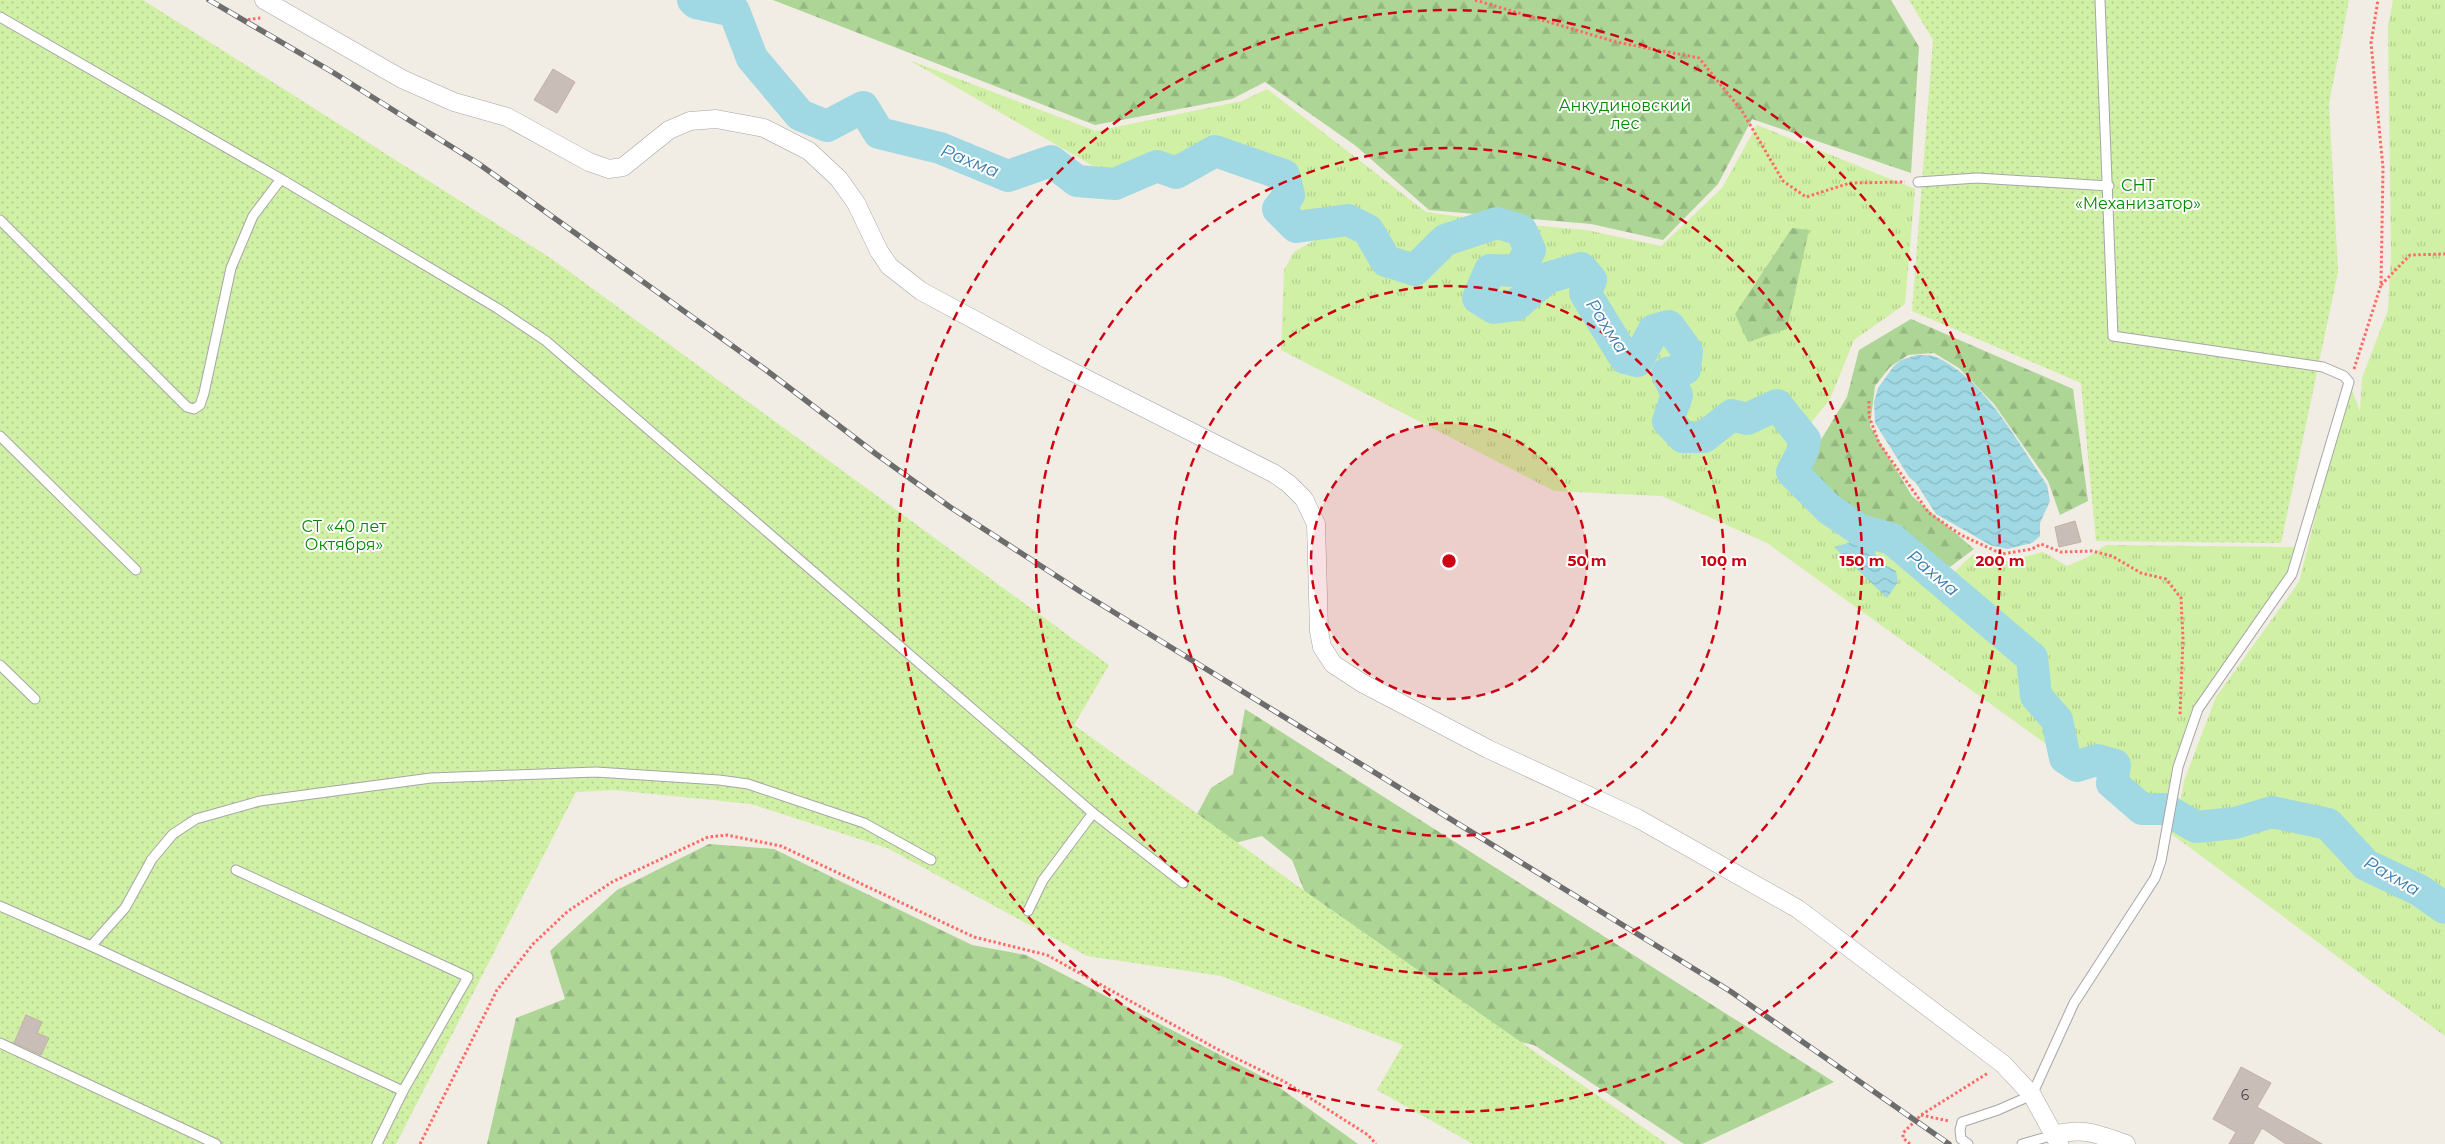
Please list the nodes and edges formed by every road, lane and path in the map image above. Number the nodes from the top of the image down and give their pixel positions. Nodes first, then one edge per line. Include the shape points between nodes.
1 (1475, 0) edge
2 (2100, 0) edge
3 (2378, 0) edge
4 (268, 1) edge
5 (0, 17) edge
6 (281, 179) junction
7 (1918, 182) joint
8 (2109, 186) junction
9 (0, 220) edge
10 (2445, 254) edge
11 (2381, 285) junction
12 (2350, 382) junction
13 (1869, 401) dead end
14 (0, 436) edge
15 (136, 570) dead end
16 (0, 665) edge
17 (35, 699) dead end
18 (2180, 717) dead end
19 (1093, 812) junction
20 (932, 860) dead end
21 (236, 870) dead end
22 (1183, 883) dead end
23 (0, 906) edge
24 (1028, 910) dead end
25 (91, 946) junction
26 (0, 1043) edge
27 (2003, 1064) junction
28 (403, 1092) junction
29 (2032, 1096) junction
30 (1921, 1115) junction
31 (1962, 1122) junction
32 (2057, 1140) edge
33 (216, 1144) edge
34 (377, 1144) edge
35 (420, 1144) edge
36 (1376, 1144) edge
37 (1910, 1144) edge
38 (1968, 1144) edge
39 (2022, 1144) edge
40 (2126, 1144) edge

1 - 7 path via 1616,42 1699,58 1742,111 1783,181 1806,197 1850,184
2 - 8 lane
3 - 11 path via 2371,43 2382,168
4 - 27 street via 402,78 454,102 507,117 589,162 609,169 623,167 669,130 690,121 716,119 764,128 809,151 839,179 889,266 921,291 1289,484 1304,499 1316,524 1319,631 1322,647 1333,664 1362,683 1488,749 1637,818 1798,909
5 - 6 lane
6 - 9 lane via 254,216 231,268 204,394 200,405 194,409 187,408
6 - 19 lane via 497,308 546,341
7 - 8 lane via 1978,178
8 - 12 lane via 2113,336 2323,367
10 - 11 path via 2410,255
11 - 12 path
12 - 29 lane via 2292,574 2198,709 2178,767 2155,878 2074,1003
13 - 18 path via 1869,416 1879,443 1897,470 1929,513 1961,535 2002,554 2032,549 2041,544 2061,552 2092,551 2112,556 2141,573 2166,580 2181,598
14 - 15 lane
16 - 17 lane
19 - 22 lane
19 - 24 lane via 1043,880
20 - 25 lane via 864,823 748,784 596,772 431,778 260,802 196,819 172,834 152,859 126,908
21 - 28 lane via 468,977
23 - 25 lane
25 - 28 lane
26 - 33 lane
27 - 29 street
27 - 30 path
28 - 34 lane
29 - 31 lane
29 - 32 street
30 - 31 path
30 - 37 path via 1903,1133 1903,1138
31 - 38 lane via 1961,1139
32 - 39 lane
32 - 40 street via 2073,1130 2089,1131
35 - 36 path via 497,990 533,944 568,911 612,882 708,837 728,835 781,846 974,937 1046,955 1217,1050 1285,1082

